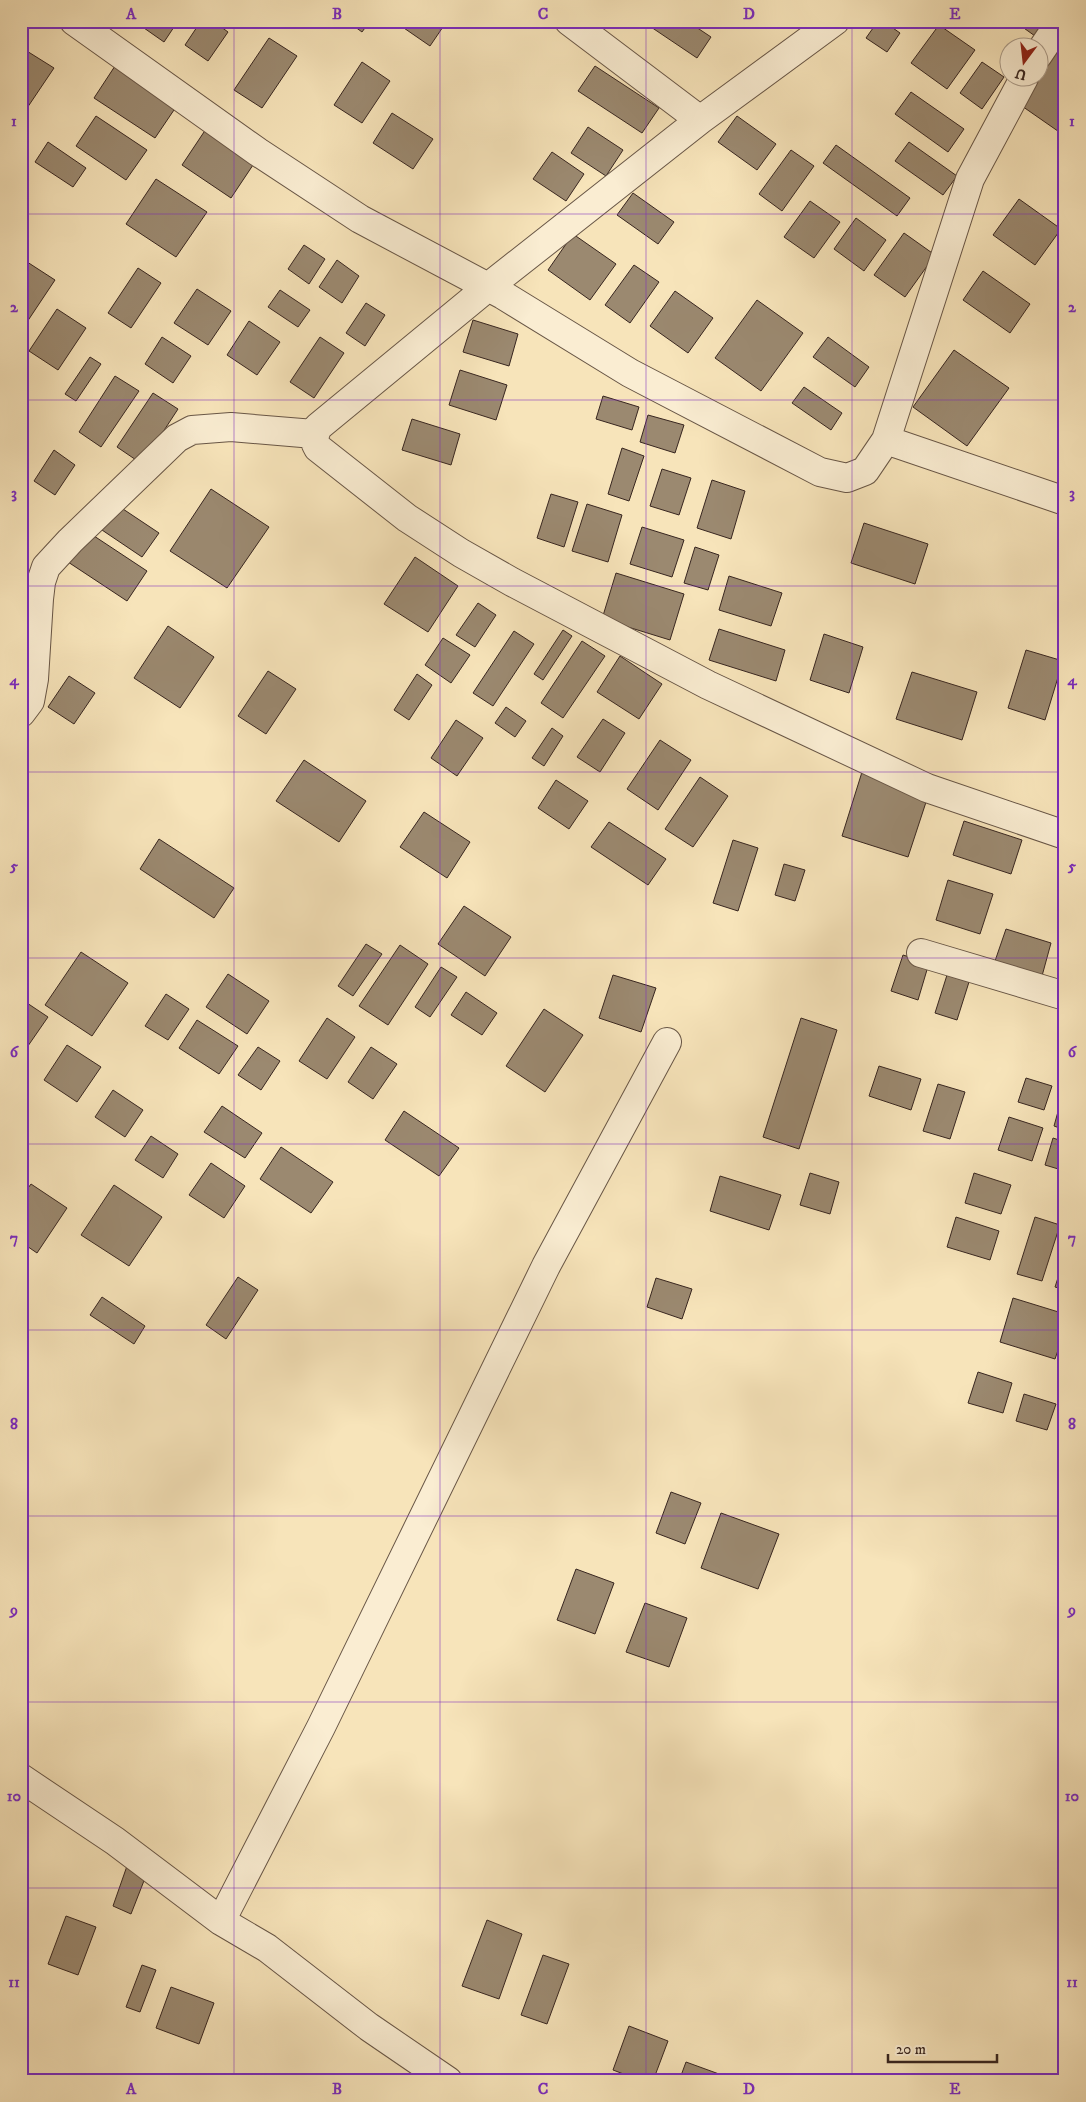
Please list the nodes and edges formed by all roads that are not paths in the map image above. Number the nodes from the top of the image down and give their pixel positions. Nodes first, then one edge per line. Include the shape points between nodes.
1 (74, 21) edge
2 (569, 21) edge
3 (835, 21) edge
4 (1061, 21) edge
5 (1048, 40) edge
6 (1019, 88) edge
7 (700, 120) junction
8 (488, 287) junction
9 (314, 434) junction
10 (886, 440) junction
11 (1065, 501) edge
12 (21, 713) edge
13 (1065, 835) edge
14 (921, 953) dead end
15 (1065, 996) edge
16 (667, 1042) dead end
17 (21, 1778) edge
18 (221, 1921) junction
19 (448, 2081) edge

1 - 8 street via 258,152 360,219
2 - 7 street
3 - 7 street
4 - 5 street
6 - 10 street via 970,179
7 - 8 street
8 - 9 street via 318,427
8 - 10 street via 630,373 820,472 846,478 865,471
9 - 12 street via 230,427 192,430 177,438 46,567 39,599 34,680 30,701
9 - 13 street via 318,448 407,518 512,582 708,685 927,788
10 - 11 street
14 - 15 street
16 - 18 street via 546,1266 321,1727
17 - 18 street via 116,1841
18 - 19 street via 267,1948 369,2027

